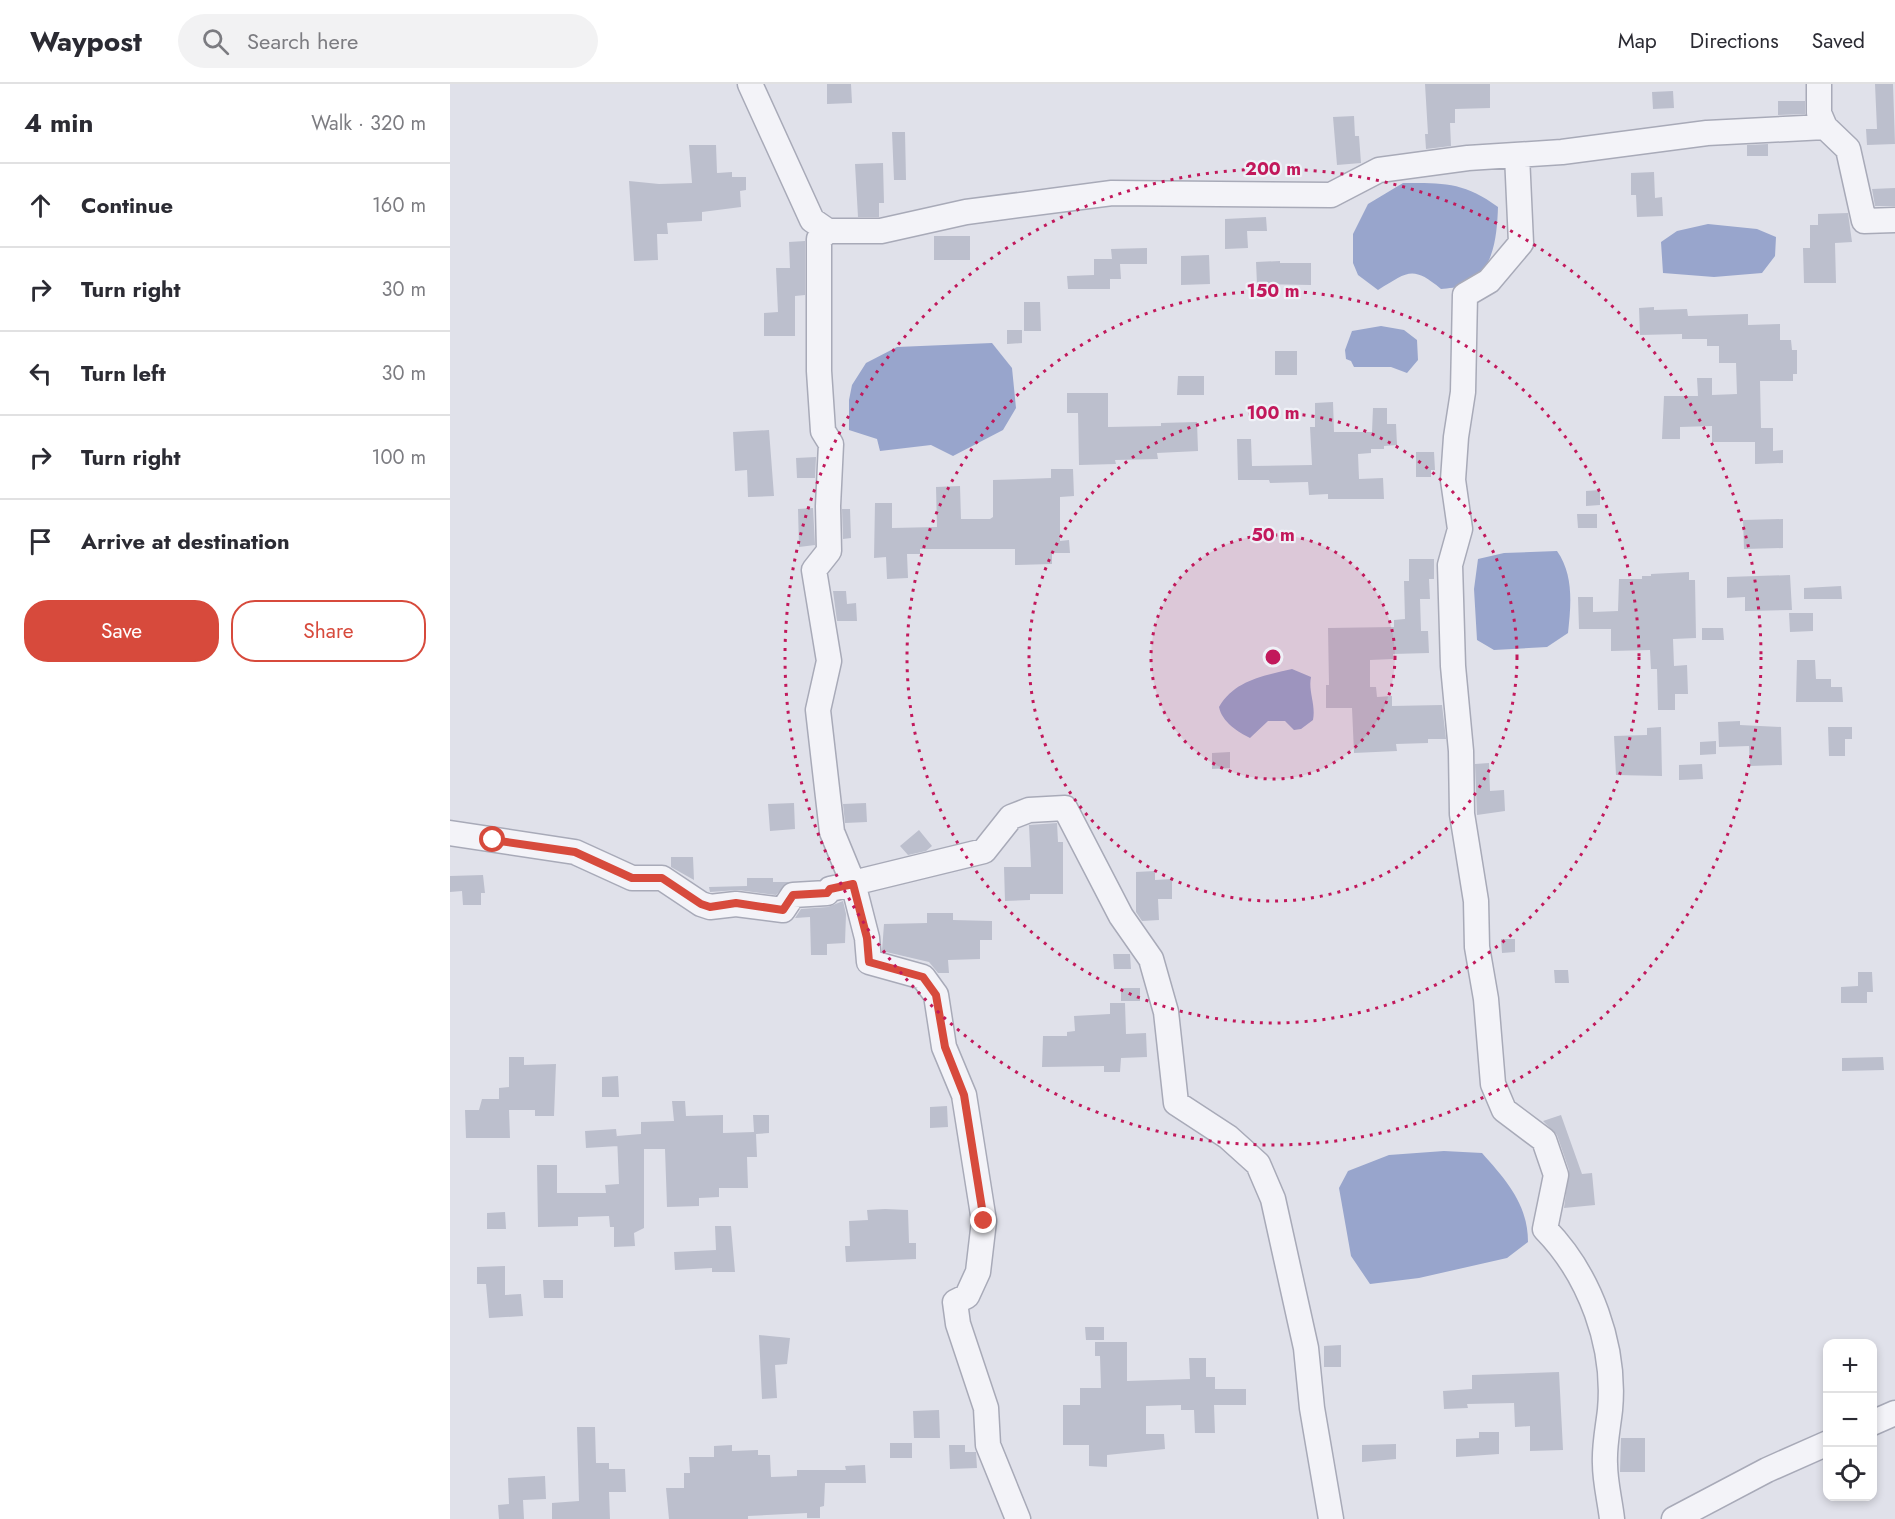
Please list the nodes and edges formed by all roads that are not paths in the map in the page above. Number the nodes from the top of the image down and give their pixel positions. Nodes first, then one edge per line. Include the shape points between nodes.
1 (750, 84) edge
2 (1819, 84) edge
3 (1825, 127) junction
4 (1516, 155) junction
5 (1895, 220) edge
6 (828, 231) junction
7 (450, 833) edge
8 (853, 883) junction
9 (1895, 1413) edge
10 (1877, 1422) edge
11 (1823, 1445) edge
12 (1018, 1519) edge
13 (1331, 1519) edge
14 (1612, 1519) edge
15 (1674, 1519) edge

1 - 6 street via 812,220
2 - 3 street via 1819,113
3 - 4 street via 1707,133
3 - 5 street via 1848,149 1864,221
4 - 6 street via 1379,170 1331,195 1112,193 966,212 880,231
4 - 14 street via 1521,243 1489,281 1465,295 1463,392 1453,480 1460,529 1450,565 1462,814 1476,901 1477,947 1493,1083 1504,1110 1544,1140 1556,1175 1545,1229 1583,1279 1607,1348 1610,1409 1605,1430 1605,1466
6 - 8 street via 819,239 819,353 823,431 831,444 829,551 814,570 830,661 818,710 832,832
7 - 8 street via 575,852 632,878 662,878 710,907 736,903 783,910 793,895 827,893
8 - 12 street via 869,962 923,977 936,995 945,1047 964,1095 984,1221 978,1272 968,1296 955,1302 958,1324 986,1408 988,1444
8 - 13 street via 984,851 1011,817 1029,810 1065,808 1121,916 1151,959 1166,1012 1176,1103 1228,1137 1258,1164 1273,1198 1306,1348
9 - 10 street
11 - 15 street

